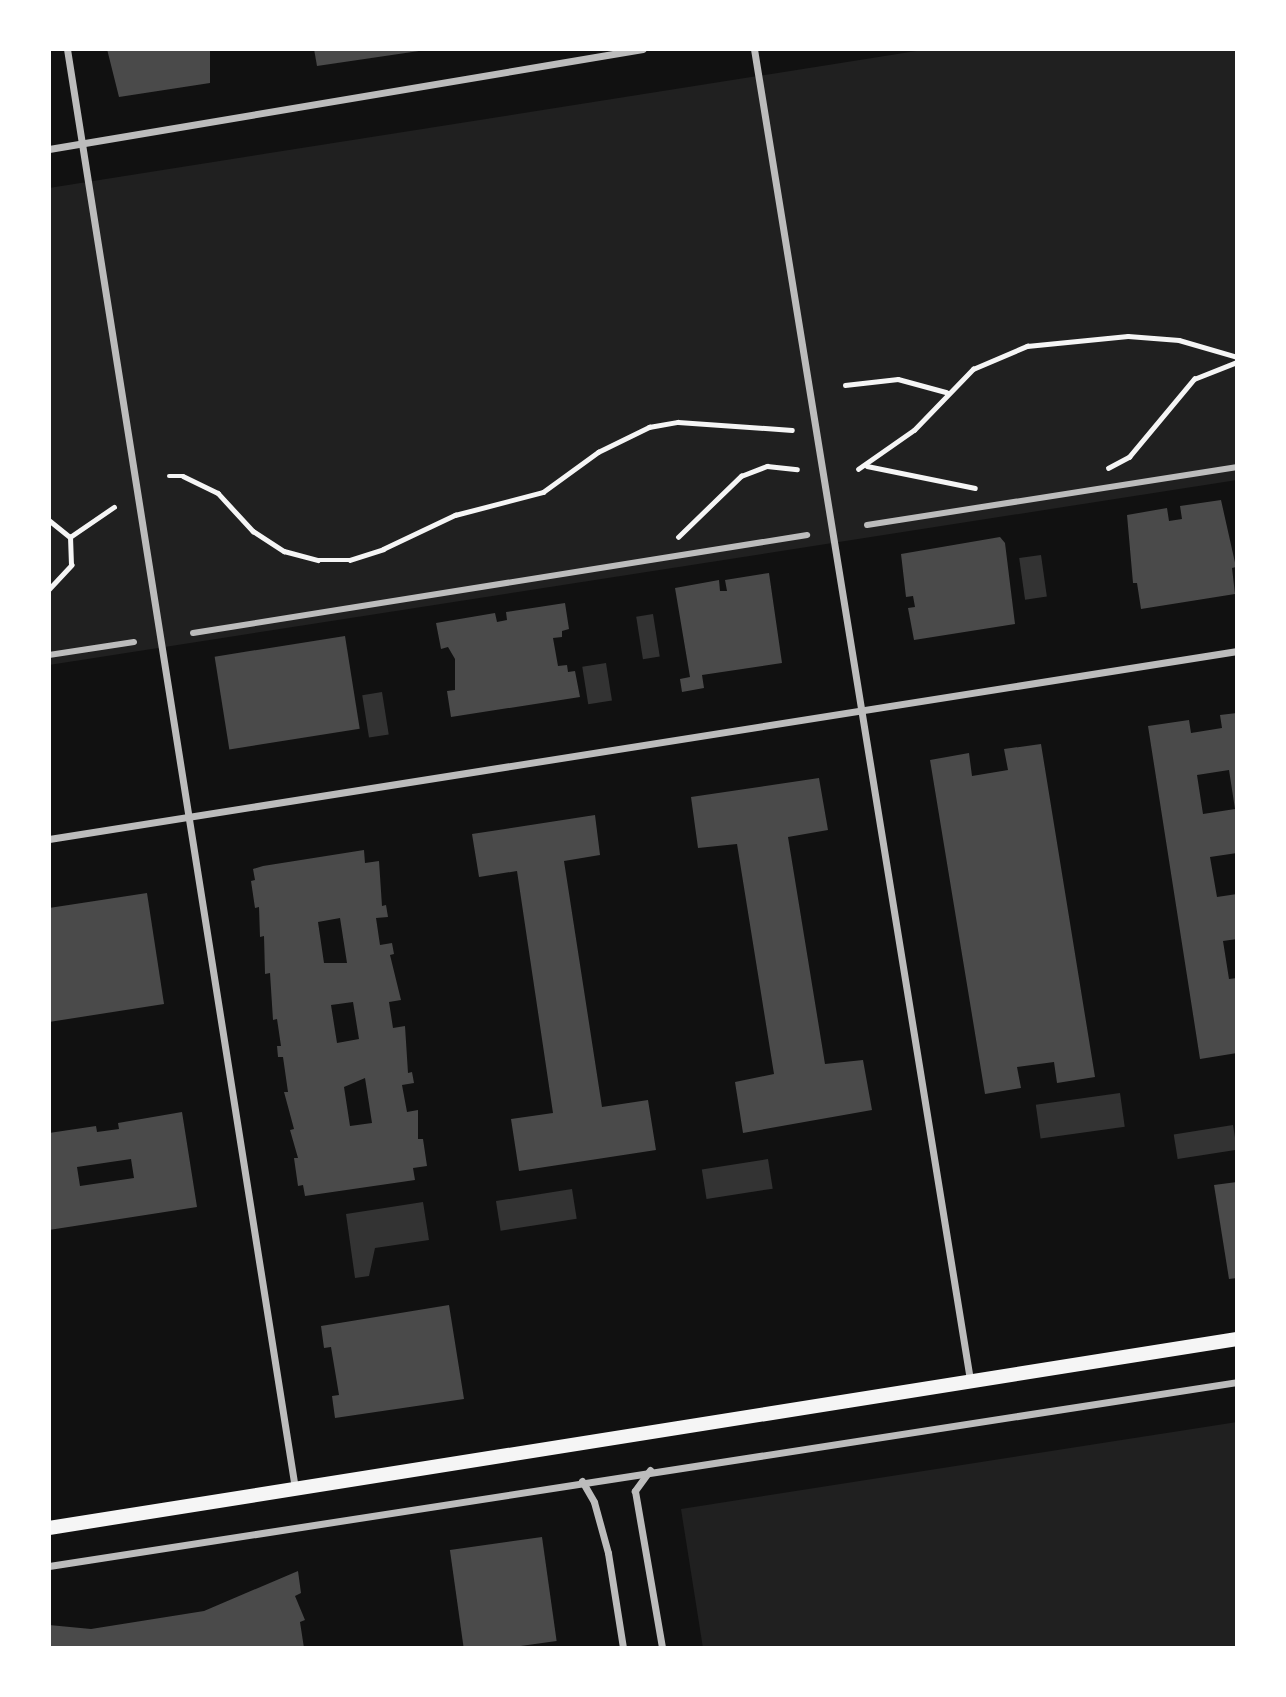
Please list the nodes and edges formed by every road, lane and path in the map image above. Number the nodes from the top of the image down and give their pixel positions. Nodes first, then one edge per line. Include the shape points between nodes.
1 (67, 49) edge
2 (643, 49) edge
3 (754, 49) edge
4 (80, 144) junction
5 (49, 149) edge
6 (1237, 360) edge
7 (845, 385) dead end
8 (946, 392) junction
9 (792, 430) dead end
10 (867, 466) junction
11 (1237, 467) edge
12 (859, 469) dead end
13 (797, 470) dead end
14 (1103, 471) dead end
15 (169, 476) dead end
16 (984, 488) dead end
17 (114, 507) dead end
18 (49, 520) edge
19 (867, 525) dead end
20 (807, 535) dead end
21 (70, 537) junction
22 (659, 558) junction
23 (49, 589) edge
24 (193, 633) dead end
25 (134, 642) dead end
26 (1237, 651) edge
27 (49, 655) edge
28 (860, 711) junction
29 (187, 819) junction
30 (49, 839) edge
31 (1237, 1339) edge
32 (970, 1380) junction
33 (1237, 1381) edge
34 (650, 1470) junction
35 (582, 1481) junction
36 (295, 1489) junction
37 (49, 1528) edge
38 (49, 1566) edge
39 (623, 1648) edge
40 (662, 1648) edge

1 - 4 street
2 - 4 street
3 - 28 street
4 - 5 street
4 - 29 street
6 - 8 path via 1179,340 1128,336 1044,342 997,356
6 - 14 path via 1194,379 1129,457
7 - 8 path via 898,379
8 - 10 path via 914,430
9 - 15 path via 678,422 649,426 598,452 542,492 455,514 350,560 318,560 285,551 253,531 218,494 183,476
10 - 12 path
10 - 16 path
11 - 19 street
13 - 22 path via 768,466 741,476
17 - 21 path
18 - 21 path
20 - 22 street
21 - 23 path via 71,565 62,580
22 - 24 street
25 - 27 street
26 - 28 street
28 - 29 street
28 - 32 street
29 - 30 street
29 - 36 street
31 - 32 main road
32 - 36 main road
33 - 34 street
34 - 35 street
34 - 40 street via 635,1491
35 - 38 street
35 - 39 street via 594,1502 608,1553
36 - 37 main road

